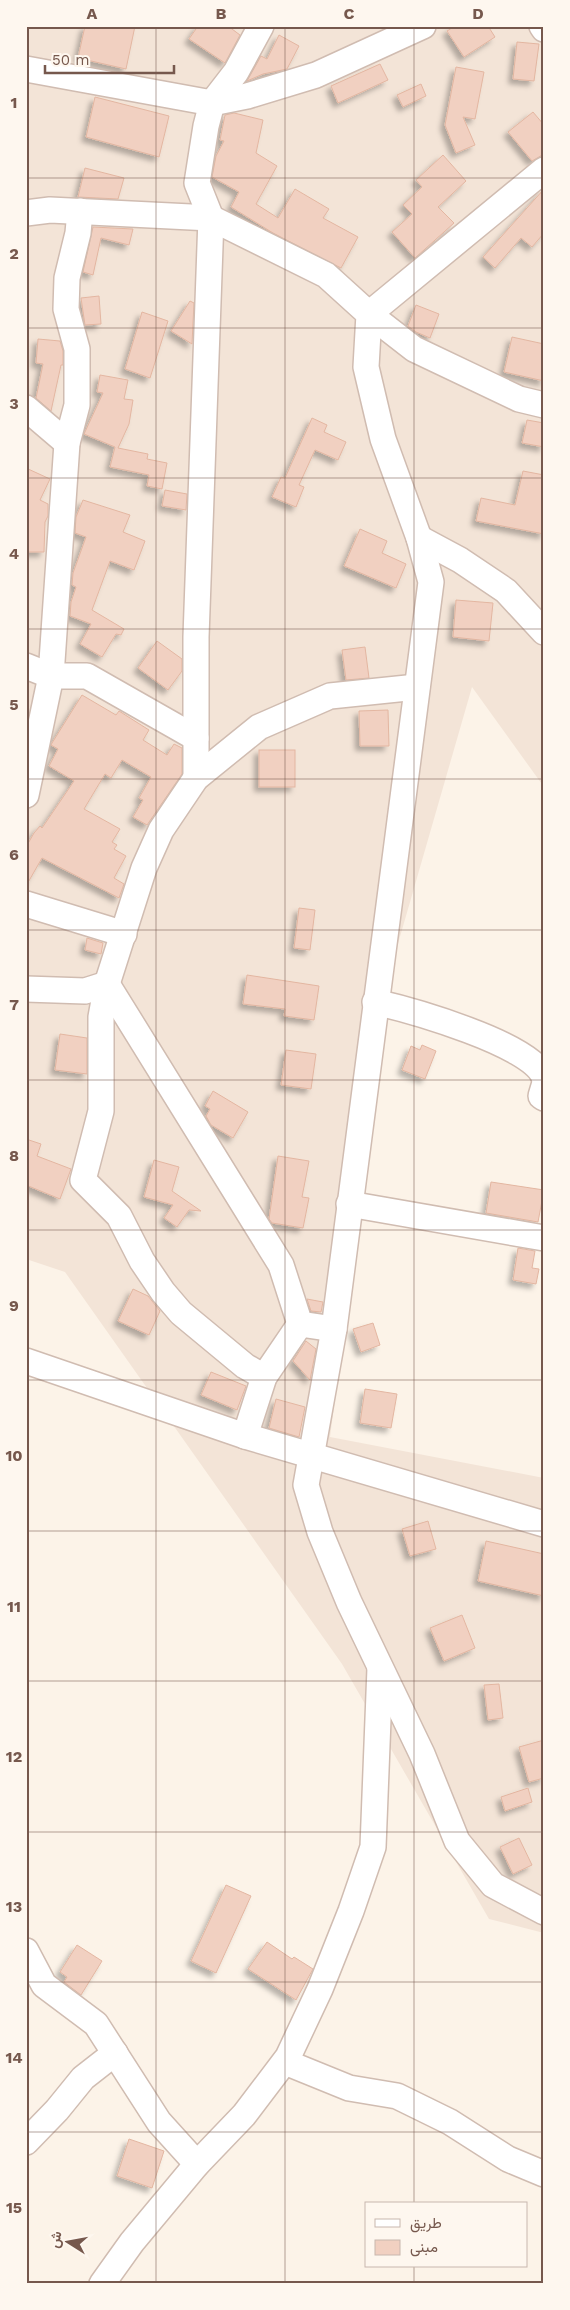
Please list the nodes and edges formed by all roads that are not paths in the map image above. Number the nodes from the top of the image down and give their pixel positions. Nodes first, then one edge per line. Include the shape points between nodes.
1 (261, 26) edge
2 (423, 26) edge
3 (26, 69) edge
4 (212, 103) junction
5 (544, 170) edge
6 (80, 211) junction
7 (26, 213) edge
8 (211, 218) junction
9 (369, 314) junction
10 (544, 405) edge
11 (26, 408) edge
12 (67, 442) junction
13 (419, 538) junction
14 (544, 632) edge
15 (26, 666) edge
16 (51, 676) junction
17 (417, 687) junction
18 (196, 738) junction
19 (196, 778) junction
20 (26, 795) edge
21 (26, 904) edge
22 (124, 934) junction
23 (107, 984) junction
24 (26, 989) edge
25 (375, 1002) junction
26 (544, 1077) edge
27 (544, 1086) edge
28 (544, 1098) edge
29 (349, 1204) junction
30 (544, 1238) edge
31 (300, 1324) junction
32 (334, 1329) junction
33 (26, 1361) edge
34 (264, 1377) junction
35 (245, 1436) junction
36 (313, 1454) junction
37 (544, 1524) edge
38 (380, 1663) junction
39 (544, 1912) edge
40 (26, 1939) edge
41 (26, 1951) edge
42 (73, 2006) junction
43 (115, 2053) junction
44 (285, 2062) junction
45 (28, 2137) edge
46 (197, 2164) junction
47 (544, 2174) edge
48 (102, 2284) edge

1 - 4 street via 236,72
2 - 4 street via 316,75
3 - 4 street
4 - 8 street via 197,183
5 - 9 street
6 - 7 street
6 - 8 street
6 - 12 street via 67,278 66,309 77,349 77,405
8 - 9 street via 326,275
8 - 18 street via 196,637
9 - 10 street via 414,349 519,399
9 - 13 street via 366,367 383,439
11 - 12 street
12 - 16 street
13 - 14 street via 460,560 506,591
13 - 17 street via 431,582
15 - 16 street
16 - 18 street via 87,676
16 - 20 street
17 - 19 street via 330,696 258,727
17 - 25 street
18 - 19 street
19 - 22 street via 161,830 144,868
21 - 22 street
22 - 23 street
23 - 24 street via 85,991
23 - 31 street via 281,1265
23 - 34 street via 101,1017 101,1112 83,1180 119,1216 142,1261 181,1313 245,1366
25 - 26 street via 406,1009 480,1035 526,1056
25 - 29 street
27 - 28 street via 541,1096
29 - 30 street
29 - 32 street
31 - 32 street
31 - 34 street
32 - 36 street
33 - 35 street
34 - 35 street
35 - 36 street
36 - 37 street
36 - 38 street via 306,1485 320,1532
38 - 39 street via 457,1841 493,1885
38 - 44 street via 373,1847 320,1988
40 - 42 street
41 - 42 street via 44,1985
42 - 43 street via 96,2024
43 - 45 street via 83,2078 57,2110
43 - 46 street via 159,2122
44 - 46 street via 244,2115
44 - 47 street via 348,2088 397,2096 450,2122 508,2158
46 - 48 street via 132,2242

